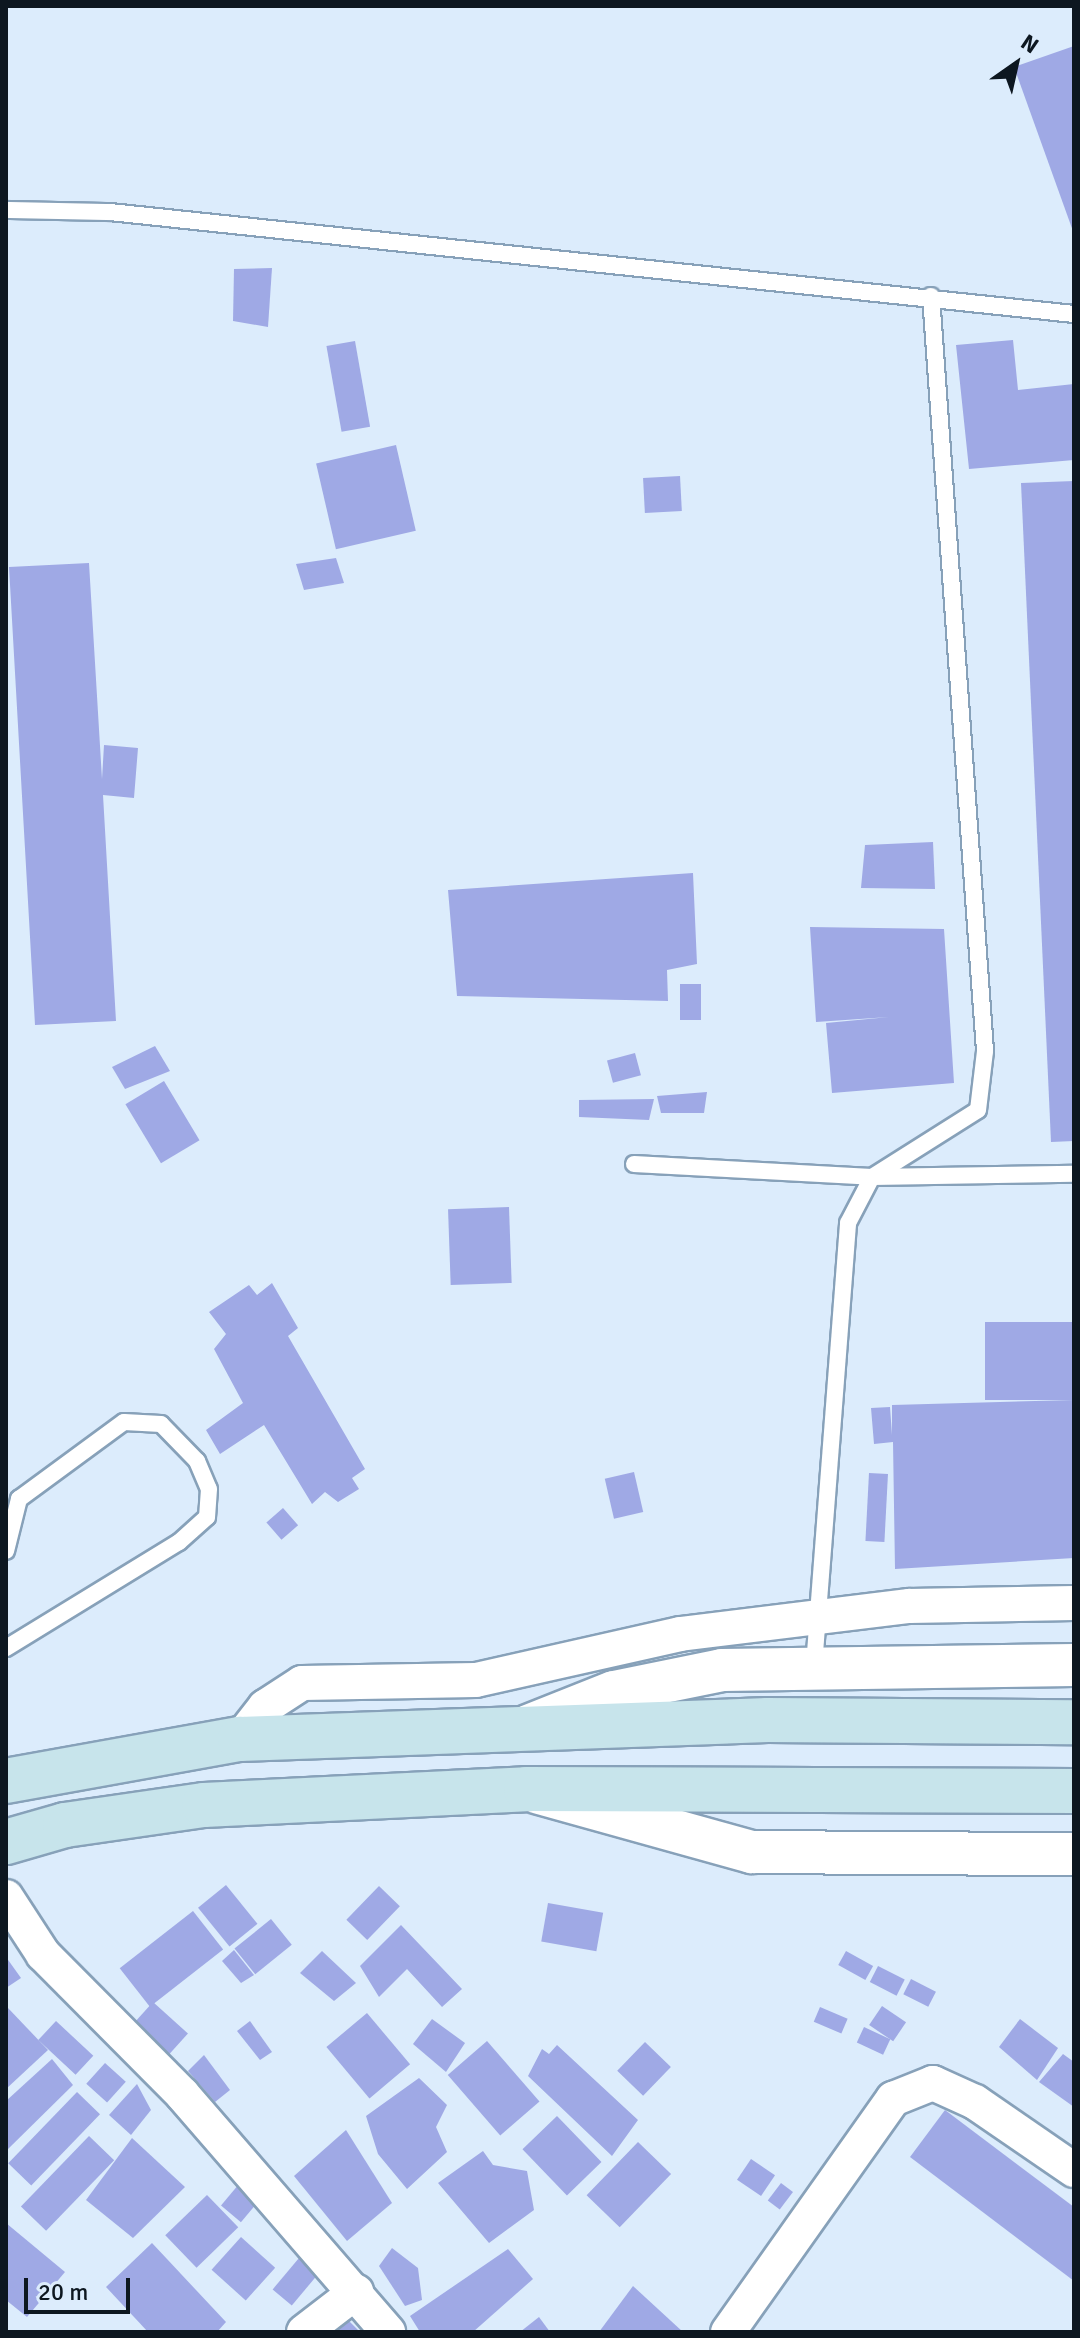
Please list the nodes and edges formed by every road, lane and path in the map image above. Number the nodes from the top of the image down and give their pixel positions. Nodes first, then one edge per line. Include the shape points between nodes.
1 (6, 210) edge
2 (931, 296) junction
3 (1074, 314) edge
4 (634, 1164) dead end
5 (1074, 1174) edge
6 (872, 1177) junction
7 (13, 1504) edge
8 (6, 1551) edge
9 (1074, 1603) edge
10 (819, 1616) junction
11 (6, 1648) edge
12 (1074, 1665) edge
13 (814, 1666) junction
14 (1074, 1722) edge
15 (522, 1728) junction
16 (240, 1739) junction
17 (6, 1781) edge
18 (526, 1789) junction
19 (1074, 1791) edge
20 (6, 1842) edge
21 (1074, 1854) edge
22 (6, 1897) edge
23 (1074, 2170) edge
24 (356, 2292) junction
25 (304, 2332) edge
26 (388, 2332) edge
27 (728, 2332) edge

1 - 2 lane via 110,212
2 - 3 lane
2 - 6 lane via 985,1051 978,1110
4 - 6 lane
5 - 6 lane
6 - 10 lane via 848,1223
7 - 8 lane
7 - 11 lane via 124,1422 161,1424 197,1461 209,1489 207,1517 179,1542
9 - 10 street via 909,1606
10 - 13 lane
10 - 16 street via 680,1634 476,1680 302,1683 265,1707
12 - 13 street
13 - 15 street via 722,1670 614,1692
14 - 15 main road
15 - 16 main road
16 - 17 main road
18 - 19 main road
18 - 20 main road via 204,1805 65,1825
18 - 21 street via 752,1852
22 - 24 street via 43,1954 182,2094
23 - 27 street via 975,2102 933,2083 893,2099
24 - 25 street
24 - 26 street

